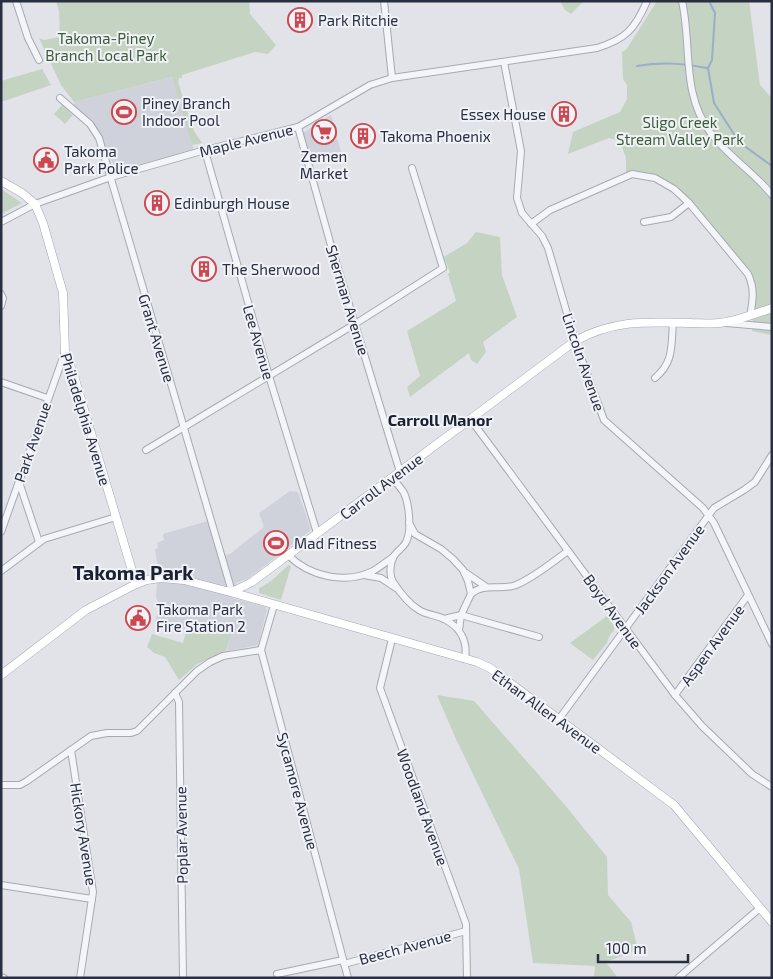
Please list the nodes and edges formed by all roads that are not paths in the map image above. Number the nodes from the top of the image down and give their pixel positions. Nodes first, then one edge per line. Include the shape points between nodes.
1 (16, 1) edge
2 (384, 1) edge
3 (646, 1) edge
4 (682, 1) edge
5 (39, 60) dead end
6 (504, 62) junction
7 (392, 78) junction
8 (60, 98) dead end
9 (298, 127) junction
10 (205, 151) junction
11 (412, 168) dead end
12 (111, 177) junction
13 (1, 181) edge
14 (772, 195) edge
15 (689, 203) junction
16 (35, 204) junction
17 (1, 222) edge
18 (644, 222) dead end
19 (531, 224) junction
20 (1, 294) edge
21 (1, 306) edge
22 (772, 308) edge
23 (750, 316) junction
24 (673, 322) junction
25 (720, 323) junction
26 (355, 324) junction
27 (772, 327) edge
28 (576, 341) junction
29 (64, 352) junction
30 (269, 376) junction
31 (655, 378) dead end
32 (1, 382) edge
33 (47, 398) junction
34 (471, 420) junction
35 (184, 428) junction
36 (146, 450) dead end
37 (772, 455) edge
38 (396, 475) junction
39 (18, 482) junction
40 (708, 516) junction
41 (116, 517) junction
42 (409, 523) junction
43 (1, 532) edge
44 (317, 533) junction
45 (39, 542) junction
46 (406, 542) junction
47 (427, 542) junction
48 (568, 551) junction
49 (288, 554) junction
50 (393, 558) junction
51 (463, 570) junction
52 (1, 571) edge
53 (361, 575) junction
54 (136, 584) junction
55 (485, 586) junction
56 (397, 588) junction
57 (232, 592) junction
58 (471, 594) junction
59 (748, 595) junction
60 (274, 605) junction
61 (462, 613) junction
62 (444, 619) junction
63 (625, 628) junction
64 (459, 630) junction
65 (539, 637) dead end
66 (392, 639) junction
67 (772, 644) edge
68 (261, 650) junction
69 (465, 659) junction
70 (1, 675) edge
71 (175, 693) junction
72 (675, 695) junction
73 (559, 719) junction
74 (71, 750) junction
75 (1, 785) edge
76 (772, 787) edge
77 (1, 885) edge
78 (92, 899) junction
79 (760, 908) junction
80 (772, 922) edge
81 (466, 931) junction
82 (344, 962) junction
83 (276, 974) dead end
84 (80, 978) edge
85 (183, 978) edge
86 (348, 978) edge
87 (467, 978) edge
88 (678, 978) edge

1 - 5 street
2 - 7 street
3 - 6 street, Maple Avenue via 628,34 612,44
4 - 14 street via 695,103 709,131
6 - 7 street, Maple Avenue
6 - 19 street, Lincoln Avenue via 521,151 517,198 522,213
7 - 9 street, Maple Avenue via 370,85
8 - 12 street, Grant Avenue via 95,130
9 - 10 street, Maple Avenue
9 - 26 street, Sherman Avenue
10 - 12 street, Maple Avenue
10 - 30 street, Lee Avenue
11 - 26 street via 443,268
12 - 16 street, Maple Avenue
12 - 35 street, Grant Avenue
13 - 16 main road
15 - 18 street via 671,217
15 - 19 street via 655,178 632,174 550,210
15 - 23 street via 748,274 754,294
16 - 17 street, Maple Avenue
16 - 29 main road, Philadelphia Avenue via 63,293
19 - 28 street, Lincoln Avenue via 548,248
20 - 21 street
22 - 23 main road, Carroll Avenue
23 - 25 main road, Carroll Avenue
24 - 25 main road, Carroll Avenue
24 - 28 main road, Carroll Avenue via 613,326 593,331
24 - 31 street via 670,360
25 - 27 street
26 - 30 street
26 - 38 street, Sherman Avenue
28 - 34 main road, Carroll Avenue
28 - 40 street, Lincoln Avenue via 604,420
29 - 33 street, Park Avenue
29 - 41 main road, Philadelphia Avenue
30 - 35 street
30 - 44 street, Lee Avenue
32 - 33 street
33 - 39 street, Park Avenue
34 - 38 main road, Carroll Avenue
34 - 48 street, Boyd Avenue
35 - 36 street
35 - 57 street, Grant Avenue
37 - 40 street, Jackson Avenue via 755,482 714,508
38 - 42 street, Sherman Avenue via 409,510
38 - 44 main road, Carroll Avenue
39 - 43 street, Park Avenue
39 - 45 street
40 - 59 street, Lincoln Avenue
40 - 63 street, Jackson Avenue
41 - 45 street
41 - 54 main road, Philadelphia Avenue
42 - 46 street, Sherman Avenue
42 - 47 street via 415,534
44 - 49 main road, Carroll Avenue
45 - 52 street
46 - 47 street via 415,539
46 - 50 street
47 - 51 street via 441,549
48 - 55 street via 535,575 513,586
48 - 63 street, Boyd Avenue
49 - 53 street via 308,570 326,576
49 - 57 main road, Carroll Avenue via 252,582
50 - 53 street
50 - 56 street via 391,579
51 - 55 street
51 - 58 street
53 - 56 street via 381,578
54 - 57 main road via 161,578
54 - 70 main road via 86,610
55 - 58 street
56 - 62 street via 417,609
57 - 60 main road, Ethan Allen Avenue
58 - 61 street
59 - 67 street, Lincoln Avenue
59 - 72 street, Aspen Avenue
60 - 66 main road, Ethan Allen Avenue
60 - 68 street
61 - 62 street
61 - 64 street
61 - 65 street
62 - 64 street
63 - 72 street, Boyd Avenue
63 - 73 street, Jackson Avenue
64 - 69 street via 467,650
66 - 69 main road, Ethan Allen Avenue
66 - 81 street, Woodland Avenue via 380,688
68 - 71 street via 223,656 210,662
68 - 82 street, Sycamore Avenue
69 - 73 main road, Ethan Allen Avenue via 490,668
71 - 74 street via 137,731 91,736
71 - 85 street, Poplar Avenue via 179,702
72 - 76 street, Boyd Avenue via 745,767
73 - 79 main road, Ethan Allen Avenue via 674,805
74 - 75 street via 20,785
74 - 78 street, Hickory Avenue
77 - 78 street
78 - 84 street, Hickory Avenue
79 - 80 main road, Ethan Allen Avenue
79 - 88 street
81 - 82 street, Beech Avenue
81 - 87 street, Woodland Avenue
82 - 83 street, Beech Avenue
82 - 86 street, Sycamore Avenue

